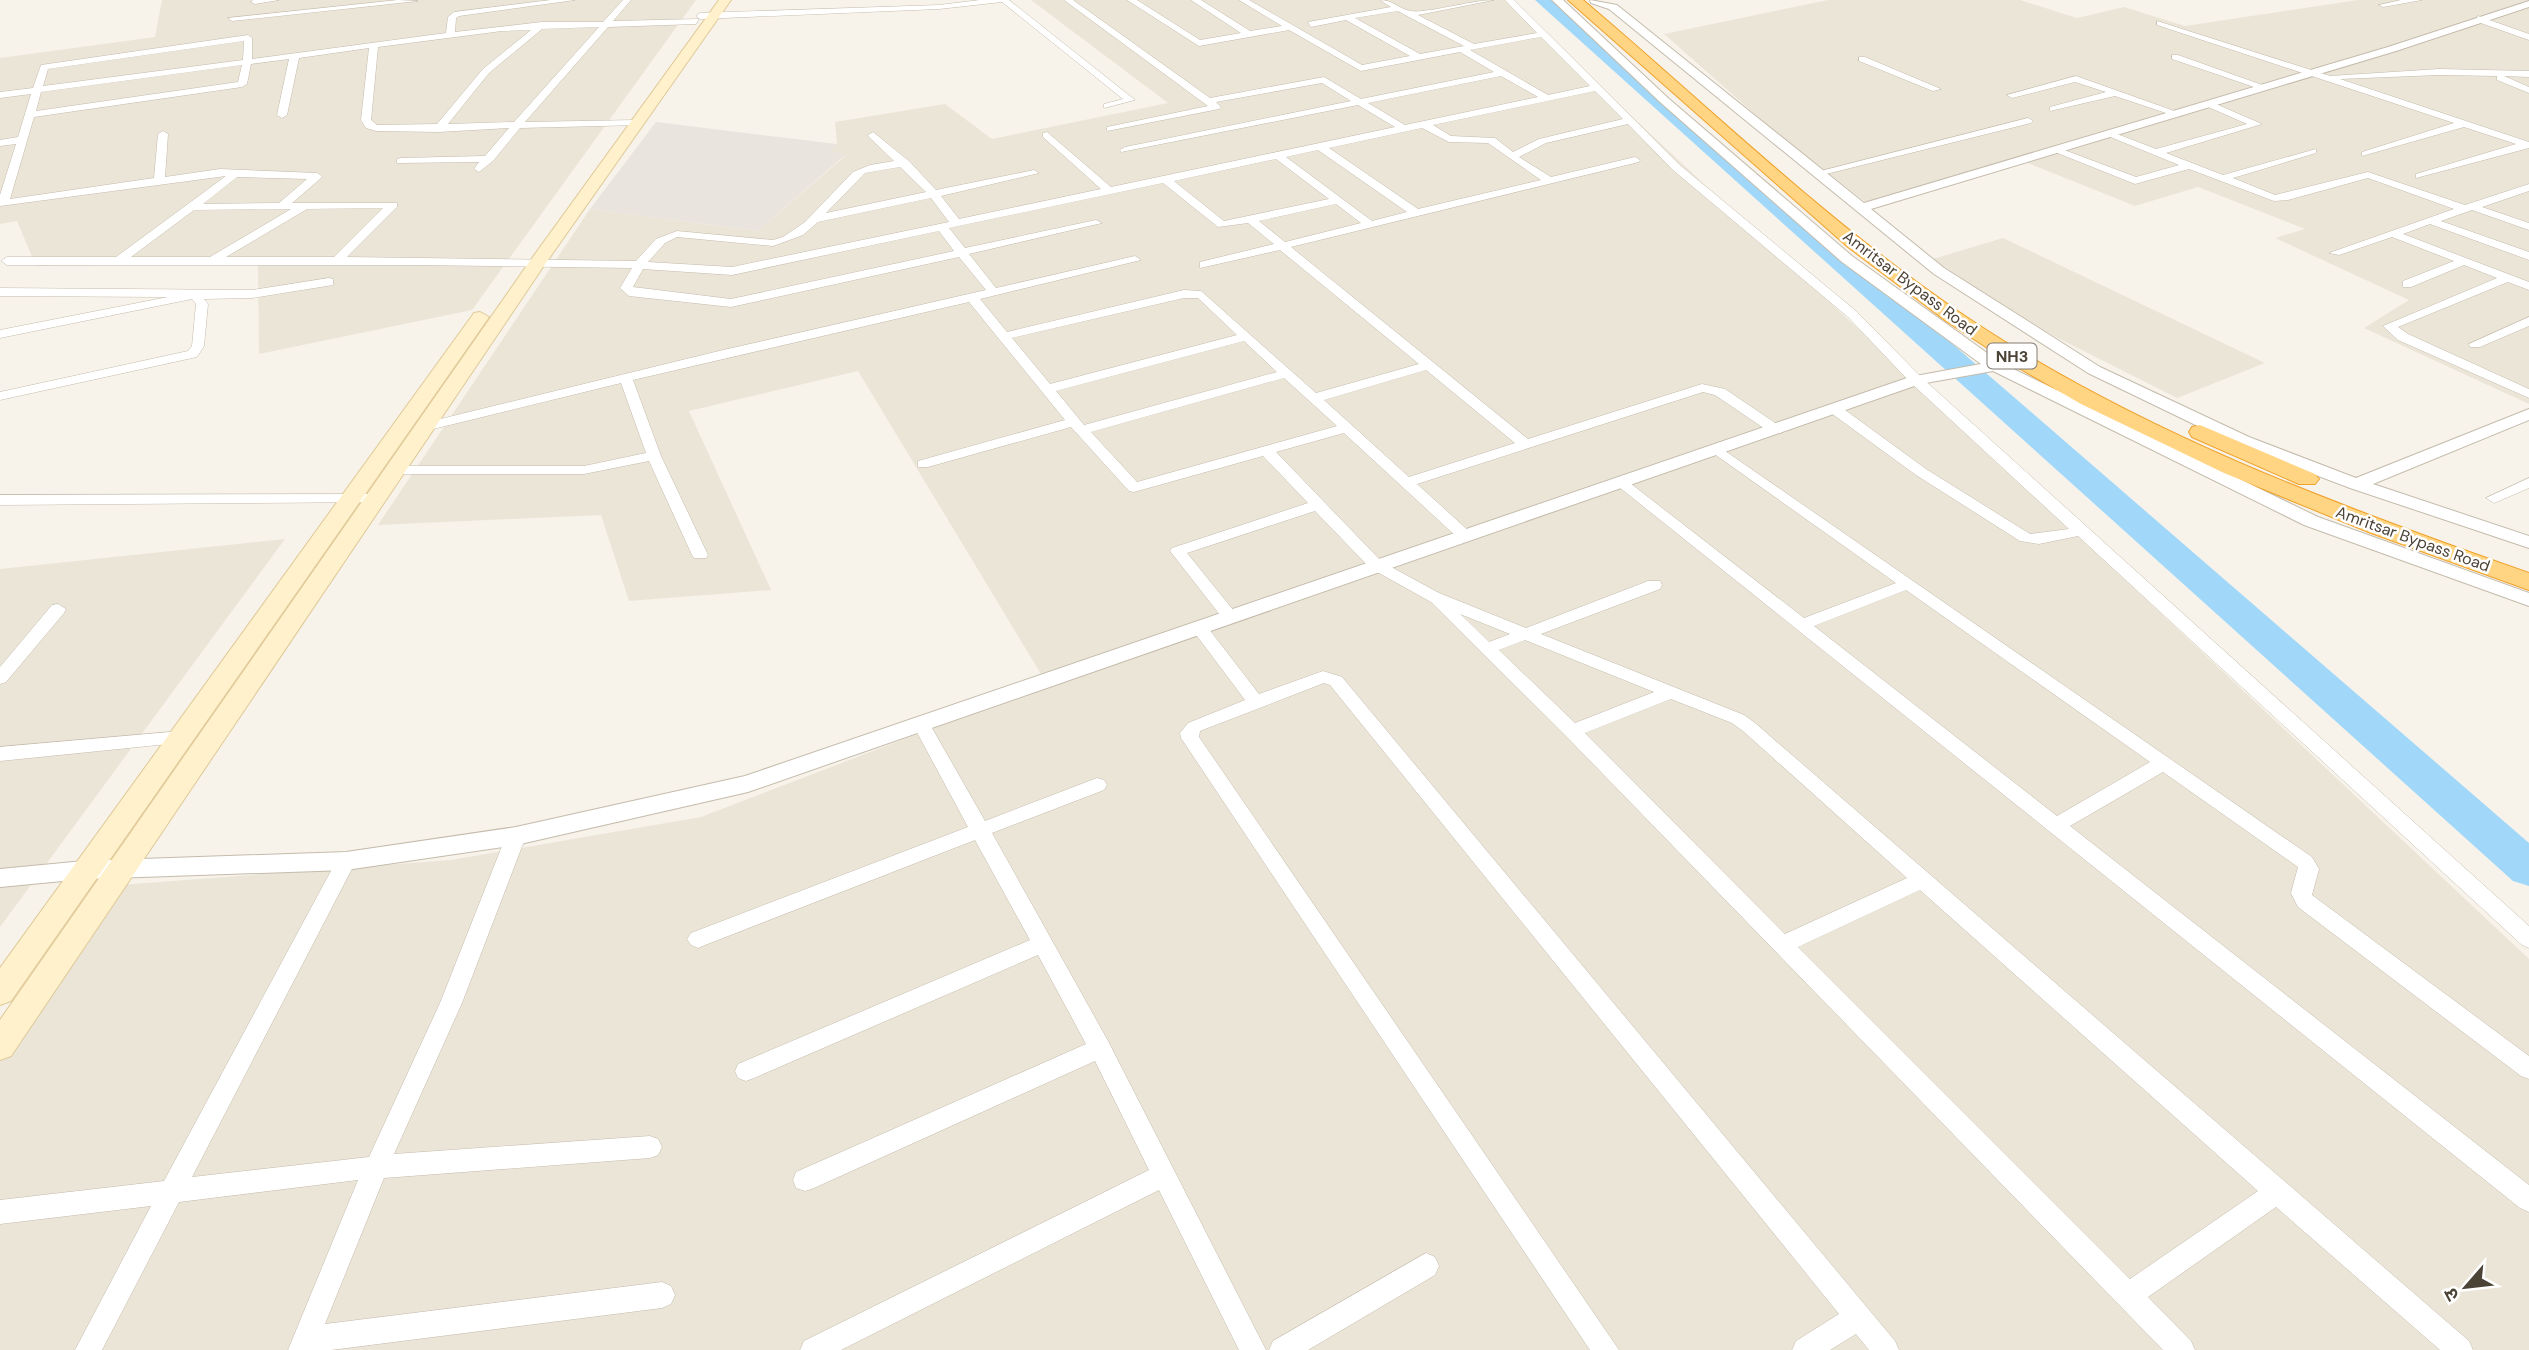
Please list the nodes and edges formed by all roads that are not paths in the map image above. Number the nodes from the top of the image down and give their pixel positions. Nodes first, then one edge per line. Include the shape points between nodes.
1 (275, 0) edge
2 (314, 0) edge
3 (571, 0) edge
4 (627, 0) edge
5 (1003, 0) edge
6 (1068, 0) edge
7 (1131, 0) edge
8 (1195, 0) edge
9 (1243, 0) edge
10 (1384, 0) edge
11 (1490, 0) edge
12 (1509, 0) edge
13 (1557, 0) edge
14 (1588, 0) edge
15 (2418, 0) edge
16 (255, 2) edge
17 (413, 3) edge
18 (2529, 4) edge
19 (2383, 5) dead end
20 (1399, 8) junction
21 (308, 10) junction
22 (709, 11) edge
23 (1410, 14) junction
24 (232, 18) dead end
25 (1348, 18) junction
26 (2478, 19) junction
27 (606, 23) junction
28 (2160, 23) dead end
29 (1311, 24) dead end
30 (542, 25) junction
31 (1290, 27) junction
32 (1544, 34) junction
33 (450, 35) junction
34 (1250, 35) junction
35 (2529, 37) edge
36 (373, 45) junction
37 (1472, 47) junction
38 (1461, 49) junction
39 (295, 54) junction
40 (2175, 57) dead end
41 (1420, 58) junction
42 (1862, 59) dead end
43 (248, 60) junction
44 (1501, 72) junction
45 (2309, 72) junction
46 (2487, 73) junction
47 (2529, 74) edge
48 (2323, 77) junction
49 (2263, 86) junction
50 (1595, 88) junction
51 (1936, 89) dead end
52 (38, 90) junction
53 (2529, 90) edge
54 (2118, 92) junction
55 (0, 95) edge
56 (2012, 95) dead end
57 (1548, 99) junction
58 (1208, 100) junction
59 (1364, 101) junction
60 (2209, 104) junction
61 (1107, 106) dead end
62 (2053, 109) dead end
63 (2175, 113) junction
64 (30, 115) junction
65 (282, 116) dead end
66 (1629, 121) junction
67 (2028, 121) dead end
68 (2465, 123) junction
69 (628, 124) junction
70 (1425, 125) junction
71 (518, 127) junction
72 (438, 129) junction
73 (1111, 130) dead end
74 (1406, 130) junction
75 (163, 134) dead end
76 (2108, 134) junction
77 (873, 135) dead end
78 (1047, 135) dead end
79 (21, 140) junction
80 (0, 143) edge
81 (2528, 144) edge
82 (1321, 147) junction
83 (1125, 150) dead end
84 (2054, 150) junction
85 (2312, 151) dead end
86 (2157, 152) junction
87 (2366, 154) dead end
88 (1279, 156) junction
89 (1512, 157) junction
90 (489, 159) junction
91 (1635, 160) dead end
92 (401, 161) dead end
93 (905, 163) junction
94 (2192, 165) junction
95 (479, 169) dead end
96 (1034, 173) dead end
97 (1818, 173) junction
98 (235, 174) junction
99 (2420, 176) dead end
100 (2223, 178) junction
101 (159, 180) junction
102 (1165, 180) junction
103 (1549, 181) junction
104 (2529, 187) edge
105 (1108, 191) junction
106 (933, 193) junction
107 (2512, 193) junction
108 (2529, 199) edge
109 (1337, 201) junction
110 (308, 204) junction
111 (283, 205) junction
112 (191, 207) junction
113 (1862, 208) junction
114 (2470, 208) junction
115 (1416, 213) junction
116 (814, 220) junction
117 (1251, 220) junction
118 (2432, 221) junction
119 (956, 223) junction
120 (1096, 223) dead end
121 (1370, 225) junction
122 (941, 226) junction
123 (2529, 227) edge
124 (2393, 234) junction
125 (1282, 246) junction
126 (963, 252) junction
127 (2334, 253) dead end
128 (2529, 256) edge
129 (1135, 260) dead end
130 (7, 261) dead end
131 (119, 261) junction
132 (212, 261) junction
133 (337, 261) junction
134 (2464, 261) junction
135 (527, 265) junction
136 (639, 265) junction
137 (1204, 265) dead end
138 (2507, 278) junction
139 (329, 282) dead end
140 (2407, 284) dead end
141 (2529, 286) edge
142 (0, 292) edge
143 (994, 293) junction
144 (195, 296) junction
145 (974, 298) junction
146 (2529, 321) edge
147 (0, 334) edge
148 (1005, 336) junction
149 (1248, 336) junction
150 (2475, 344) dead end
151 (1429, 365) junction
152 (1991, 367) junction
153 (1287, 373) junction
154 (625, 378) junction
155 (1916, 380) junction
156 (1047, 389) junction
157 (2529, 394) edge
158 (2, 397) edge
159 (1314, 398) junction
160 (1836, 410) junction
161 (2529, 414) edge
162 (1077, 426) junction
163 (425, 427) junction
164 (1346, 428) junction
165 (1776, 430) junction
166 (1526, 445) junction
167 (1718, 450) junction
168 (1267, 452) junction
169 (653, 456) junction
170 (923, 464) dead end
171 (395, 470) junction
172 (1408, 482) junction
173 (2529, 482) edge
174 (1621, 483) junction
175 (2356, 484) junction
176 (2494, 498) dead end
177 (351, 499) junction
178 (376, 499) junction
179 (0, 500) edge
180 (1317, 505) junction
181 (2081, 531) junction
182 (1465, 536) junction
183 (2529, 542) edge
184 (700, 555) dead end
185 (2529, 562) edge
186 (1377, 565) junction
187 (2529, 582) edge
188 (1907, 584) junction
189 (1654, 585) dead end
190 (1433, 597) junction
191 (2529, 600) edge
192 (58, 609) dead end
193 (1230, 616) junction
194 (1802, 625) junction
195 (1199, 628) junction
196 (1522, 634) junction
197 (1486, 649) junction
198 (0, 678) edge
199 (1672, 692) junction
200 (1256, 702) junction
201 (922, 725) junction
202 (1572, 731) junction
203 (181, 737) junction
204 (0, 754) edge
205 (2162, 764) junction
206 (1097, 786) dead end
207 (2056, 826) junction
208 (981, 831) junction
209 (516, 836) junction
210 (346, 861) junction
211 (119, 869) junction
212 (84, 870) junction
213 (0, 878) edge
214 (1922, 880) junction
215 (698, 939) dead end
216 (2529, 939) edge
217 (1042, 944) junction
218 (1782, 945) junction
219 (0, 992) edge
220 (0, 1046) edge
221 (1100, 1048) junction
222 (2529, 1069) edge
223 (746, 1071) dead end
224 (650, 1147) dead end
225 (376, 1167) junction
226 (1164, 1176) junction
227 (805, 1180) dead end
228 (174, 1191) junction
229 (2277, 1192) junction
230 (2529, 1200) edge
231 (0, 1212) edge
232 (1426, 1266) dead end
233 (662, 1295) dead end
234 (2127, 1296) junction
235 (1858, 1317) junction
236 (303, 1345) edge
237 (88, 1350) edge
238 (813, 1350) edge
239 (1252, 1350) edge
240 (1282, 1350) edge
241 (1606, 1350) edge
242 (1805, 1350) edge
243 (1886, 1350) edge
244 (2182, 1350) edge
245 (2460, 1350) edge

1 - 16 street
2 - 21 street
3 - 33 street via 457,14 452,17
4 - 27 street
5 - 22 street via 939,7
5 - 61 street via 1130,100
6 - 58 street
7 - 34 street via 1195,42
8 - 34 street
9 - 31 street
10 - 20 street
11 - 23 street
12 - 32 street
13 - 152 street via 1847,259
14 - 97 street via 1614,8
14 - 185 highway, Amritsar Bypass Road / NH3 via 1875,236 2016,338 2170,419 2279,468
14 - 187 highway, Amritsar Bypass Road / NH3 via 1837,228 1952,317 2012,356 2084,397 2256,480
15 - 19 street
17 - 21 street
18 - 26 street
20 - 23 street
20 - 25 street
21 - 24 street
22 - 27 street
22 - 69 main road
23 - 37 street
25 - 29 street
25 - 41 street
26 - 35 street
26 - 45 street via 2392,50
27 - 30 street
27 - 71 street
28 - 45 street
30 - 33 street
30 - 72 street via 486,71
31 - 34 street
31 - 41 street via 1356,67
32 - 37 street
32 - 50 street
33 - 36 street
36 - 39 street
36 - 72 street via 369,126
37 - 38 street
38 - 41 street
38 - 44 street
39 - 43 street
39 - 65 street
40 - 49 street
42 - 51 street
43 - 52 street
43 - 52 street via 246,37 56,63 44,67
43 - 64 street via 244,82 236,85
44 - 57 street
44 - 59 street
45 - 48 street
45 - 49 street
46 - 47 street
46 - 48 street
46 - 53 street
48 - 68 street
49 - 60 street
50 - 57 street
50 - 66 street
52 - 55 street
52 - 64 street
54 - 56 street via 2077,79
54 - 62 street
54 - 63 street
57 - 70 street
58 - 59 street via 1320,80
58 - 73 street via 1215,109
59 - 74 street
59 - 83 street
60 - 63 street
60 - 86 street via 2257,124
63 - 76 street
64 - 79 street
66 - 89 street via 1543,141
66 - 155 street via 1677,168 1852,314
67 - 97 street
68 - 81 street
68 - 87 street
69 - 71 street
69 - 135 main road
70 - 74 street
70 - 89 street via 1450,139 1487,138
71 - 72 street
71 - 90 street
74 - 82 street
75 - 101 street
76 - 84 street
76 - 86 street
77 - 93 street
78 - 105 street
79 - 80 street
79 - 101 street via 2,203
81 - 99 street
82 - 88 street
82 - 115 street
84 - 94 street via 2136,181
84 - 113 street
85 - 100 street
86 - 94 street
88 - 102 street
88 - 109 street
89 - 103 street
90 - 92 street
90 - 95 street
91 - 103 street
93 - 106 street
93 - 116 street via 858,173
94 - 100 street
96 - 106 street
97 - 113 street
98 - 101 street
98 - 111 street via 317,176
98 - 112 street
100 - 114 street via 2279,198 2374,176
102 - 105 street
102 - 117 street via 1219,224
103 - 115 street
104 - 107 street
105 - 119 street
106 - 116 street
106 - 119 street
107 - 108 street
107 - 114 street
109 - 117 street
109 - 121 street
110 - 111 street
110 - 132 street
110 - 133 street via 393,205
111 - 112 street
112 - 131 street
113 - 175 street via 1939,271 2094,370 2243,441
114 - 118 street
114 - 123 street
115 - 121 street
116 - 136 street via 773,243 672,234
117 - 125 street
118 - 124 street
118 - 128 street
119 - 122 street
120 - 126 street
121 - 125 street
122 - 126 street
122 - 136 street via 739,270
124 - 127 street
124 - 134 street
125 - 137 street
125 - 151 street
126 - 136 street via 726,303 629,291 626,288
126 - 143 street
129 - 143 street
130 - 131 street
131 - 132 street
132 - 133 street
133 - 135 street
134 - 138 street
134 - 140 street
135 - 136 street
135 - 163 main road
135 - 177 main road
138 - 141 street
138 - 157 street via 2389,326 2403,337
139 - 144 street via 252,294
142 - 144 street
143 - 145 street
144 - 147 street
144 - 158 street via 202,304 198,346 192,354
145 - 148 street
145 - 154 street
146 - 150 street
148 - 149 street via 1191,293 1205,298
148 - 156 street
149 - 153 street
149 - 156 street
151 - 159 street
151 - 166 street
152 - 155 street
152 - 191 street via 2311,521
153 - 159 street
153 - 162 street
154 - 163 street
154 - 169 street
155 - 160 street
155 - 181 street
156 - 162 street
159 - 164 street
160 - 165 street
160 - 181 street via 1921,472 2026,538
161 - 175 street
162 - 168 street via 1135,488
162 - 170 street
163 - 171 main road
164 - 168 street
164 - 172 street
165 - 166 street via 1720,391 1702,388
165 - 167 street
166 - 172 street
167 - 174 street
167 - 188 street
168 - 180 street
169 - 171 street via 584,470
169 - 184 street
171 - 178 main road
172 - 182 street
173 - 176 street
174 - 182 street
174 - 194 street
175 - 183 street
177 - 178 street
177 - 179 street
177 - 203 main road
178 - 211 main road
180 - 186 street
180 - 193 street via 1178,551
181 - 216 street
182 - 186 street
186 - 190 street
186 - 193 street
188 - 194 street
188 - 205 street
189 - 196 street
190 - 196 street
190 - 197 street
192 - 198 street
193 - 195 street
194 - 207 street
195 - 200 street
195 - 201 street
196 - 197 street
196 - 199 street
197 - 202 street
199 - 202 street
199 - 214 street via 1744,722
200 - 235 street via 1323,677 1336,681
200 - 241 street via 1194,727 1190,738
201 - 208 street
201 - 209 street via 748,784
202 - 218 street
203 - 204 street
203 - 212 main road
205 - 207 street
205 - 222 street via 2305,862 2309,869 2301,893 2305,901
206 - 208 street
207 - 230 street
208 - 215 street
208 - 217 street
209 - 210 street
209 - 225 street via 451,1003
210 - 211 street
210 - 228 street
211 - 212 street
211 - 220 main road
212 - 213 street
212 - 219 main road
214 - 218 street
214 - 229 street
217 - 221 street
217 - 223 street
218 - 234 street
221 - 226 street
221 - 227 street
224 - 225 street
225 - 228 street
225 - 236 street
226 - 238 street
226 - 239 street
228 - 231 street
228 - 237 street
229 - 234 street
229 - 245 street
232 - 240 street
233 - 236 street
234 - 244 street
235 - 242 street
235 - 243 street

